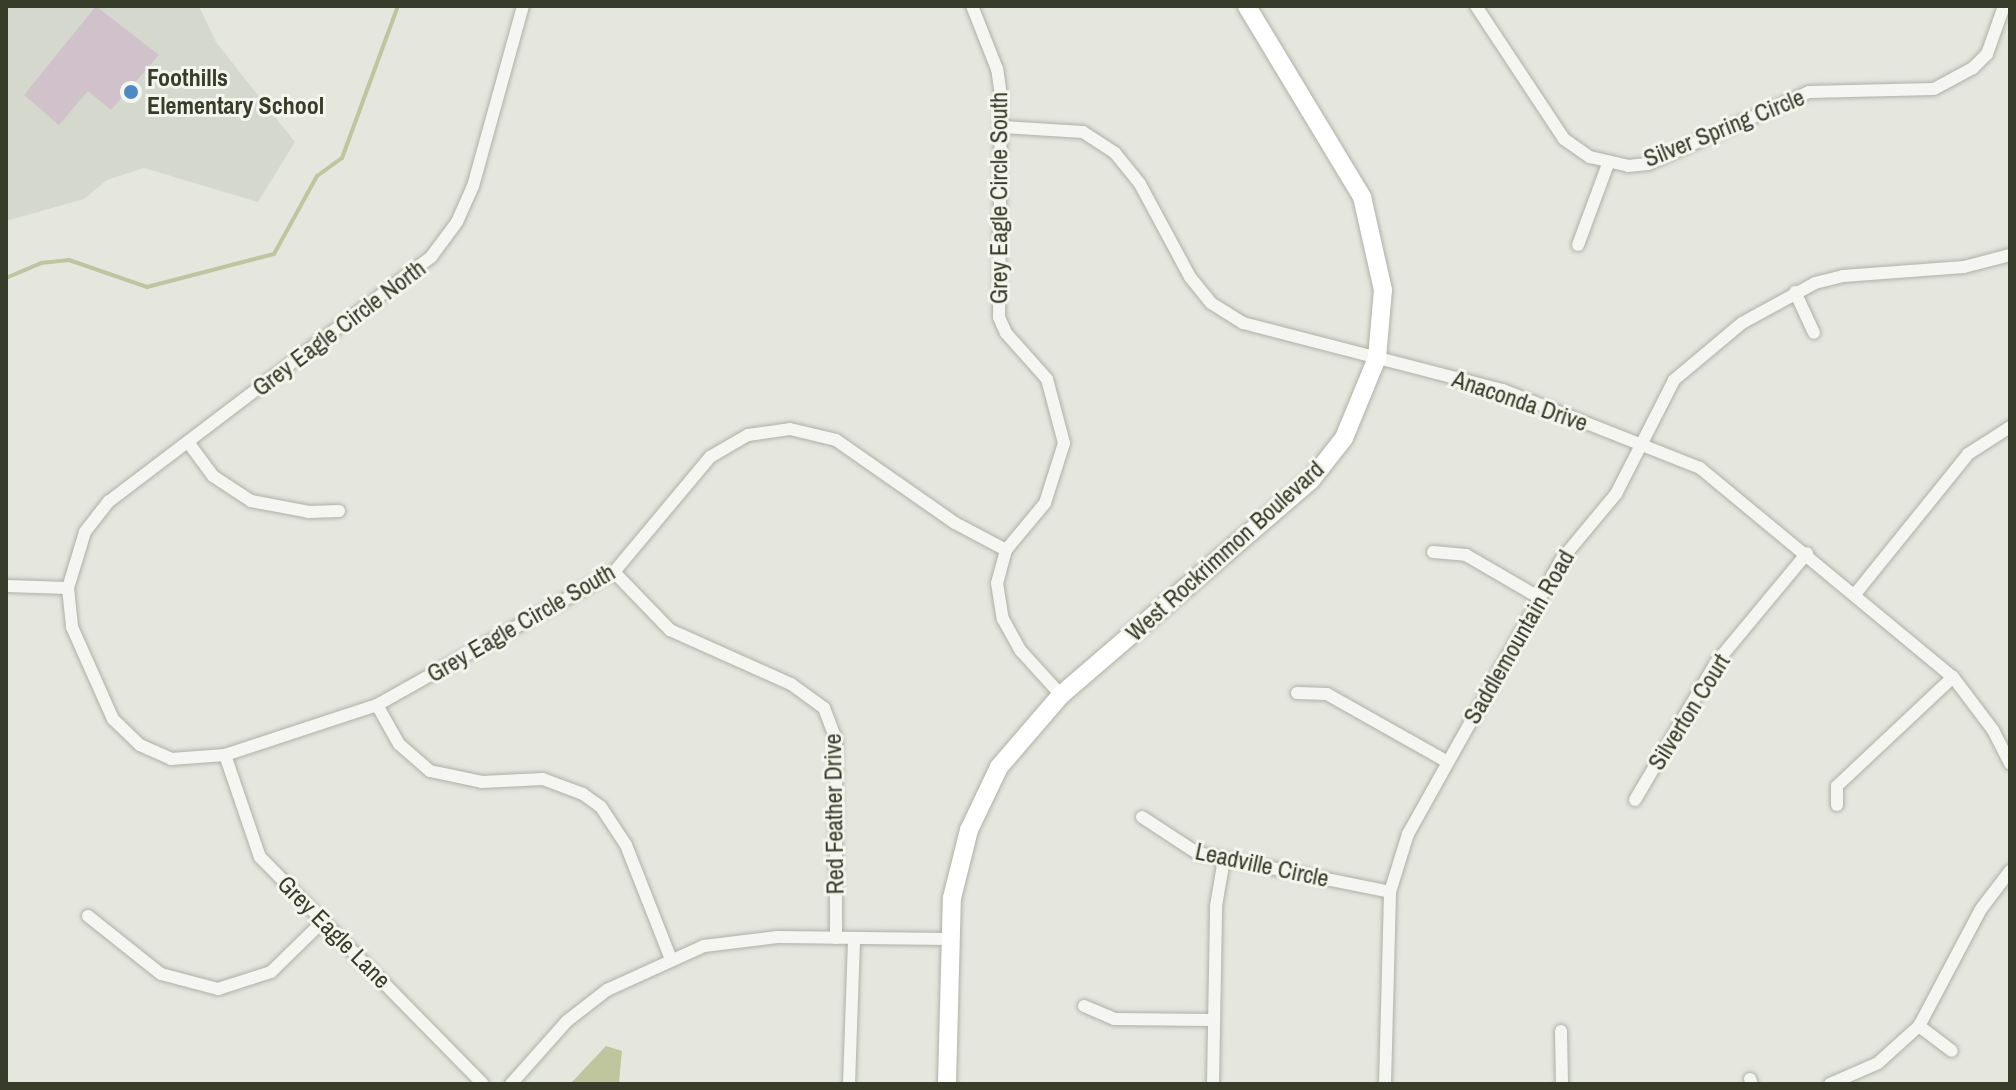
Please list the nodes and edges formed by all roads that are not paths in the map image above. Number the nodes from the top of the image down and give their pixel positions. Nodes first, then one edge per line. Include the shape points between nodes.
1 (523, 6) edge
2 (972, 6) edge
3 (1247, 6) edge
4 (1476, 6) edge
5 (2006, 13) edge
6 (1003, 127) junction
7 (1608, 164) junction
8 (1578, 245) dead end
9 (2010, 255) edge
10 (1795, 292) junction
11 (1814, 333) dead end
12 (1377, 358) junction
13 (2010, 427) edge
14 (188, 442) junction
15 (1638, 445) junction
16 (339, 511) dead end
17 (1006, 550) junction
18 (1433, 552) dead end
19 (1807, 553) junction
20 (614, 572) junction
21 (6, 586) edge
22 (68, 588) junction
23 (1856, 593) junction
24 (1540, 598) junction
25 (1953, 677) junction
26 (1297, 693) dead end
27 (1061, 695) junction
28 (377, 705) junction
29 (225, 755) junction
30 (1446, 761) junction
31 (2010, 764) edge
32 (1635, 800) dead end
33 (1837, 805) dead end
34 (1142, 817) dead end
35 (1224, 859) junction
36 (2010, 871) edge
37 (1390, 892) junction
38 (88, 916) dead end
39 (323, 921) junction
40 (836, 938) junction
41 (854, 938) junction
42 (949, 939) junction
43 (671, 959) junction
44 (1084, 1006) dead end
45 (1213, 1020) junction
46 (1919, 1026) junction
47 (1561, 1031) dead end
48 (1952, 1051) dead end
49 (483, 1084) edge
50 (511, 1084) edge
51 (849, 1084) edge
52 (947, 1084) edge
53 (1213, 1084) edge
54 (1385, 1084) edge
55 (1562, 1084) edge
56 (1830, 1084) edge

1 - 14 street, Grey Eagle Circle North via 473,186 445,240 416,271
2 - 6 street, Grey Eagle Circle South via 997,69
3 - 12 main road, West Rockrimmon Boulevard via 1362,197 1383,290
4 - 7 street, Silver Spring Circle via 1548,123 1577,150
5 - 7 street, Silver Spring Circle via 1980,61 1934,89 1809,92 1648,164
6 - 12 street, Anaconda Drive via 1083,132 1115,153 1140,184 1190,277 1225,314 1264,331
6 - 17 street, Grey Eagle Circle South via 999,317 1006,333 1047,379 1064,443 1045,503
7 - 8 street
9 - 10 street, Saddlemountain Road via 1964,267 1843,276
10 - 11 street
10 - 15 street, Saddlemountain Road via 1689,364 1674,380
12 - 15 street, Anaconda Drive via 1503,390
12 - 27 main road, West Rockrimmon Boulevard via 1344,438 1311,480
13 - 23 street via 1968,454
14 - 16 street via 213,476 251,501 309,512
14 - 22 street, Grey Eagle Circle North via 97,514 77,547
15 - 19 street, Anaconda Drive via 1700,468
15 - 24 street, Saddlemountain Road via 1616,494 1561,560
17 - 20 street, Grey Eagle Circle South via 955,523 836,440 790,429 748,435 710,457
17 - 27 street, Grey Eagle Circle South via 997,583 1003,619 1021,651
18 - 24 street via 1466,555
19 - 23 street, Anaconda Drive
19 - 32 street, Silverton Court via 1715,664
20 - 28 street, Grey Eagle Circle South
20 - 40 street, Red Feather Drive via 670,630 791,684 824,708 836,739
21 - 22 street
22 - 29 street, Grey Eagle Circle South via 79,647 125,733 171,759
23 - 25 street, Anaconda Drive
24 - 30 street, Saddlemountain Road
25 - 31 street, Anaconda Drive via 1993,730
25 - 33 street via 1837,786
26 - 30 street via 1327,694
27 - 42 main road, West Rockrimmon Boulevard via 1016,742 983,798 959,863
28 - 29 street, Grey Eagle Circle South
28 - 43 street via 399,744 430,771 482,782 543,779 601,807 626,845
29 - 39 street, Grey Eagle Lane via 260,857
30 - 37 street, Saddlemountain Road via 1408,834
34 - 35 street, Leadville Circle via 1179,845
35 - 37 street, Leadville Circle
35 - 45 street via 1216,906
36 - 46 street via 1981,909
37 - 54 street, Saddlemountain Road
38 - 39 street via 161,974 218,989 271,972
39 - 49 street, Grey Eagle Lane
40 - 41 street
40 - 43 street via 716,944
41 - 42 street
41 - 51 street
42 - 52 main road, West Rockrimmon Boulevard
43 - 50 street via 585,1006
44 - 45 street via 1114,1019
45 - 53 street
46 - 48 street
46 - 56 street via 1878,1063
47 - 55 street

